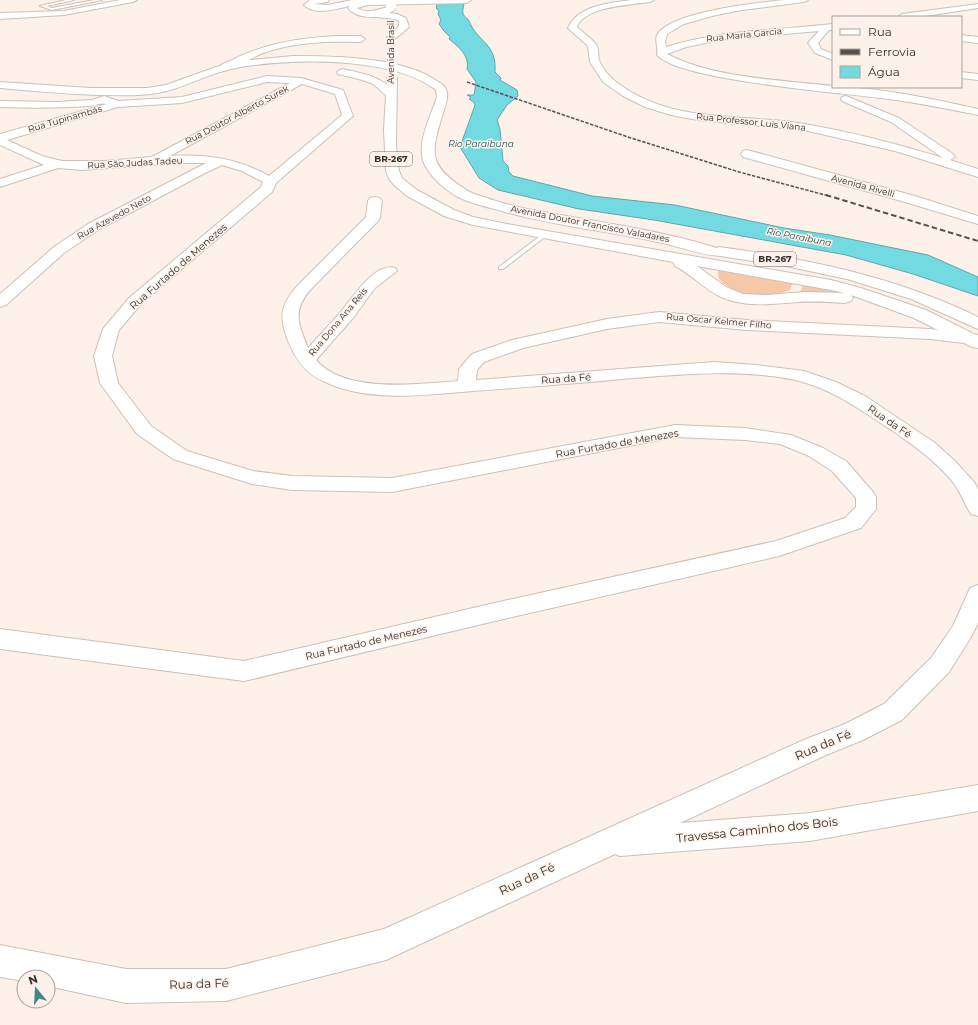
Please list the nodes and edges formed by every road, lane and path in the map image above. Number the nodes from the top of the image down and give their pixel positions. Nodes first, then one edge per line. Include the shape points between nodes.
1 (72, 0) edge
2 (100, 0) edge
3 (129, 0) edge
4 (325, 0) edge
5 (382, 0) edge
6 (467, 0) edge
7 (650, 0) edge
8 (804, 0) edge
9 (978, 6) edge
10 (391, 8) edge
11 (0, 16) edge
12 (909, 16) edge
13 (829, 29) edge
14 (962, 38) edge
15 (361, 39) dead end
16 (978, 40) edge
17 (663, 51) junction
18 (254, 53) junction
19 (832, 57) edge
20 (327, 60) junction
21 (221, 69) junction
22 (962, 75) edge
23 (978, 77) edge
24 (301, 81) junction
25 (0, 85) edge
26 (810, 86) junction
27 (58, 90) junction
28 (0, 92) edge
29 (26, 94) junction
30 (391, 94) junction
31 (106, 96) junction
32 (0, 104) edge
33 (117, 104) junction
34 (978, 112) edge
35 (0, 140) edge
36 (747, 154) dead end
37 (152, 160) junction
38 (220, 162) junction
39 (58, 164) junction
40 (959, 166) junction
41 (978, 173) edge
42 (270, 181) junction
43 (0, 183) edge
44 (375, 201) dead end
45 (433, 204) junction
46 (978, 220) edge
47 (562, 231) junction
48 (544, 235) junction
49 (762, 257) junction
50 (668, 258) junction
51 (713, 258) junction
52 (501, 268) dead end
53 (390, 271) dead end
54 (802, 280) junction
55 (709, 283) junction
56 (794, 298) junction
57 (878, 299) junction
58 (0, 302) edge
59 (976, 335) edge
60 (306, 360) junction
61 (468, 386) junction
62 (978, 509) edge
63 (978, 594) edge
64 (0, 639) edge
65 (978, 798) edge
66 (606, 843) junction
67 (0, 961) edge

1 - 2 lane via 42,6 52,9
3 - 11 street via 64,13
4 - 5 main road via 308,5 325,8 355,1
6 - 10 main road via 368,2 352,8 357,12 371,14
7 - 40 street, Rua Professor Luis Viana via 608,6 588,12 579,16 572,28 592,45 595,62 607,80 627,94 649,105 672,112 721,120 804,127 898,148
8 - 17 street via 747,7 681,23 663,33 660,42
9 - 12 street
10 - 30 main road, Avenida Brasil / BR-267, bridge
13 - 17 street, Rua Maria Garcia via 750,33 699,40
13 - 19 street via 813,43 814,47
14 - 16 street
15 - 18 street via 333,38
17 - 26 street via 662,55 668,59 698,69
18 - 20 street
18 - 21 street
20 - 21 main road, Avenida Doutor Francisco Valadares via 252,62
20 - 51 main road, Avenida Doutor Francisco Valadares via 379,65 410,73 441,89 442,97 428,143 428,155 432,168 461,193 524,213 689,244
21 - 31 main road, Avenida Doutor Francisco Valadares via 165,89
22 - 23 street
24 - 33 street, Rua Furtado de Menezes via 267,80 182,100
24 - 37 street, Rua Doutor Alberto Surek
24 - 42 street, Rua Furtado de Menezes via 340,92 348,116
25 - 27 main road, Avenida Doutor Francisco Valadares
26 - 34 street via 934,103
26 - 40 street via 895,120
27 - 29 main road
27 - 31 main road, Avenida Doutor Francisco Valadares
28 - 29 main road, Avenida Doutor Francisco Valadares
29 - 31 main road, Avenida Doutor Francisco Valadares via 78,99
30 - 31 main road, Avenida Doutor Francisco Valadares via 378,83 362,76 319,69 288,68 265,70 195,89 164,94
30 - 45 main road, Avenida Doutor Francisco Valadares / BR-267 via 391,165 396,179 409,191
31 - 32 street via 93,103
31 - 33 street, Rua Tupinambás
33 - 35 street, Rua Tupinambás
35 - 39 street, Rua São Judas Tadeu
36 - 46 street, Avenida Rivelli
37 - 38 street, Rua São Judas Tadeu
37 - 39 street, Rua São Judas Tadeu via 81,166
38 - 42 street, Rua São Judas Tadeu via 243,167
38 - 58 street, Rua Azevedo Neto via 93,226 59,250
39 - 43 street
40 - 41 street, Rua Professor Luis Viana
42 - 64 street, Rua Furtado de Menezes via 266,189 135,301 111,328 103,356 108,383 144,430 180,455 252,477 292,483 392,485 675,431 745,434 784,440 816,452 839,466 866,496 866,509 853,523 779,548 244,671
44 - 60 street, Rua da Fé via 373,218 300,292 291,307 291,324 297,344
45 - 47 main road, Avenida Doutor Francisco Valadares / BR-267 via 450,206 497,220
45 - 48 main road, Avenida Doutor Francisco Valadares / BR-267 via 440,210 468,219
47 - 48 main road
47 - 51 main road, Avenida Doutor Francisco Valadares / BR-267
48 - 50 main road, Avenida Doutor Francisco Valadares / BR-267
48 - 52 lane
49 - 51 main road, Avenida Doutor Francisco Valadares / BR-267
49 - 54 main road, BR-267 via 782,262
49 - 59 main road, Avenida Doutor Francisco Valadares / BR-267 via 809,265 891,287 929,301
50 - 51 main road, Avenida Doutor Francisco Valadares / BR-267
50 - 55 main road via 683,264
51 - 54 main road, Avenida Doutor Francisco Valadares / BR-267
51 - 55 main road via 708,271
53 - 60 street, Rua Dona Ana Reis via 370,285
54 - 56 main road, BR-267
54 - 57 main road, Avenida Doutor Francisco Valadares / BR-267 via 855,291
55 - 56 main road via 714,288 739,298 758,301
56 - 57 main road
57 - 59 main road, Avenida Doutor Francisco Valadares / BR-267
59 - 61 street, Rua Oscar Kelmer Filho via 747,325 659,316 607,324 518,344 478,358 468,369
60 - 61 street, Rua da Fé via 315,370 334,381 353,386 415,390
61 - 62 street, Rua da Fé via 714,367 798,376 830,386 859,400 928,447 964,482
63 - 66 street, Rua da Fé via 963,630 940,665 893,712 854,732
65 - 66 street, Travessa Caminho dos Bois via 810,827
66 - 67 street, Rua da Fé via 386,944 226,985 126,986

